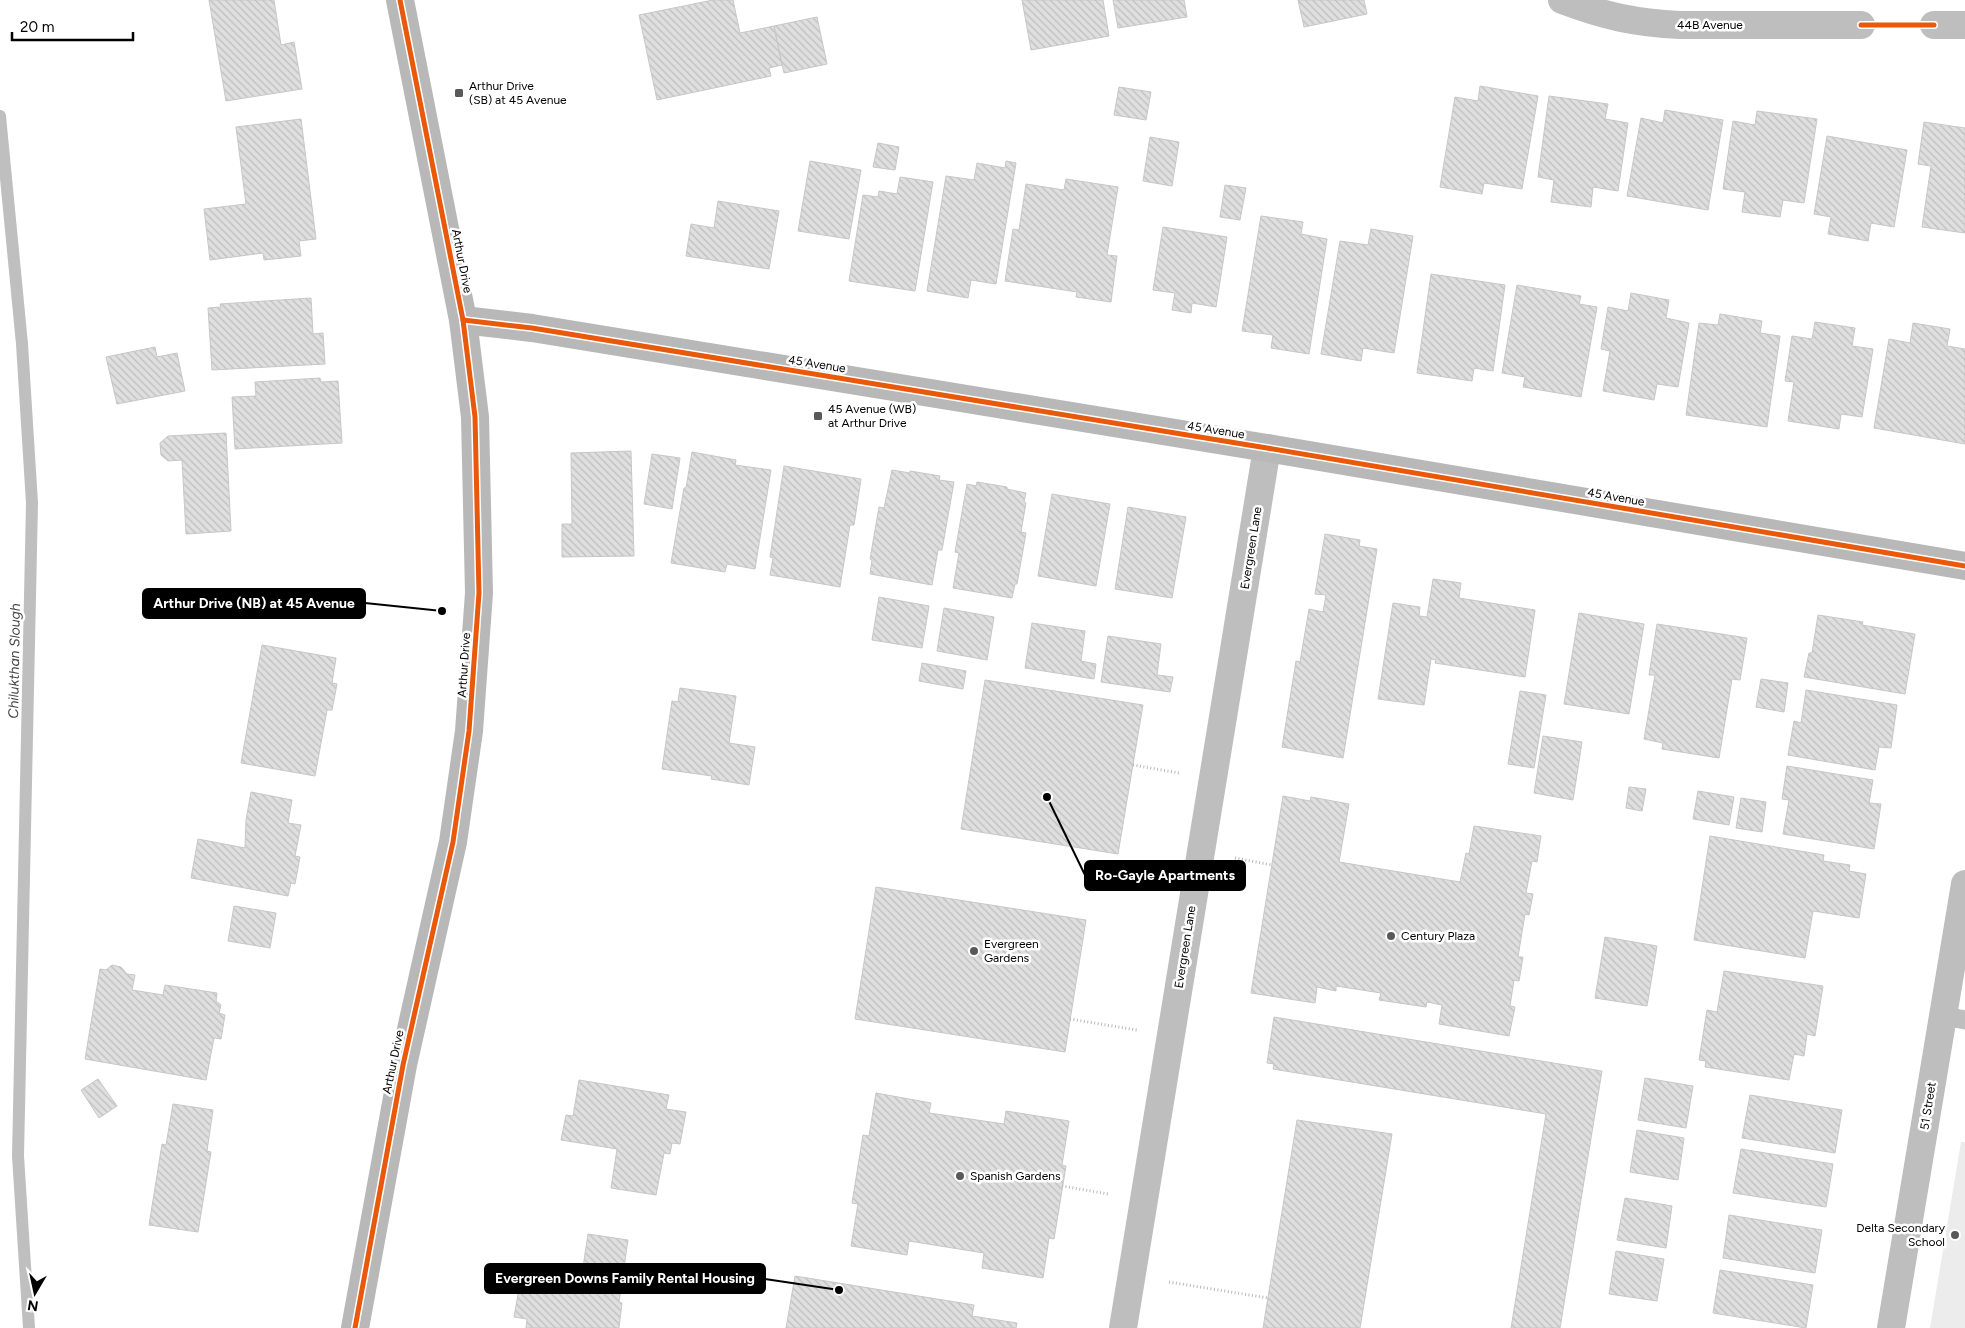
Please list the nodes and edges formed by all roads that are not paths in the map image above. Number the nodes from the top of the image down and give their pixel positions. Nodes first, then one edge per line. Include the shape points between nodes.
1 (400, 0) edge
2 (1562, 0) edge
3 (1861, 25) dead end
4 (1934, 25) dead end
5 (1965, 25) edge
6 (463, 320) junction
7 (1267, 448) junction
8 (1965, 566) edge
9 (1965, 884) edge
10 (1954, 1018) edge
11 (355, 1328) edge
12 (1123, 1328) edge
13 (1891, 1328) edge

1 - 6 street, Arthur Drive
2 - 3 street, 44B Avenue via 1620,19 1652,24
4 - 5 street
6 - 7 street, 45 Avenue via 532,328
6 - 11 street, Arthur Drive via 475,417 479,543 477,637 469,732 453,842 403,1065
7 - 8 street, 45 Avenue
7 - 12 street, Evergreen Lane
9 - 10 street, 51 Street
10 - 13 street, 51 Street

